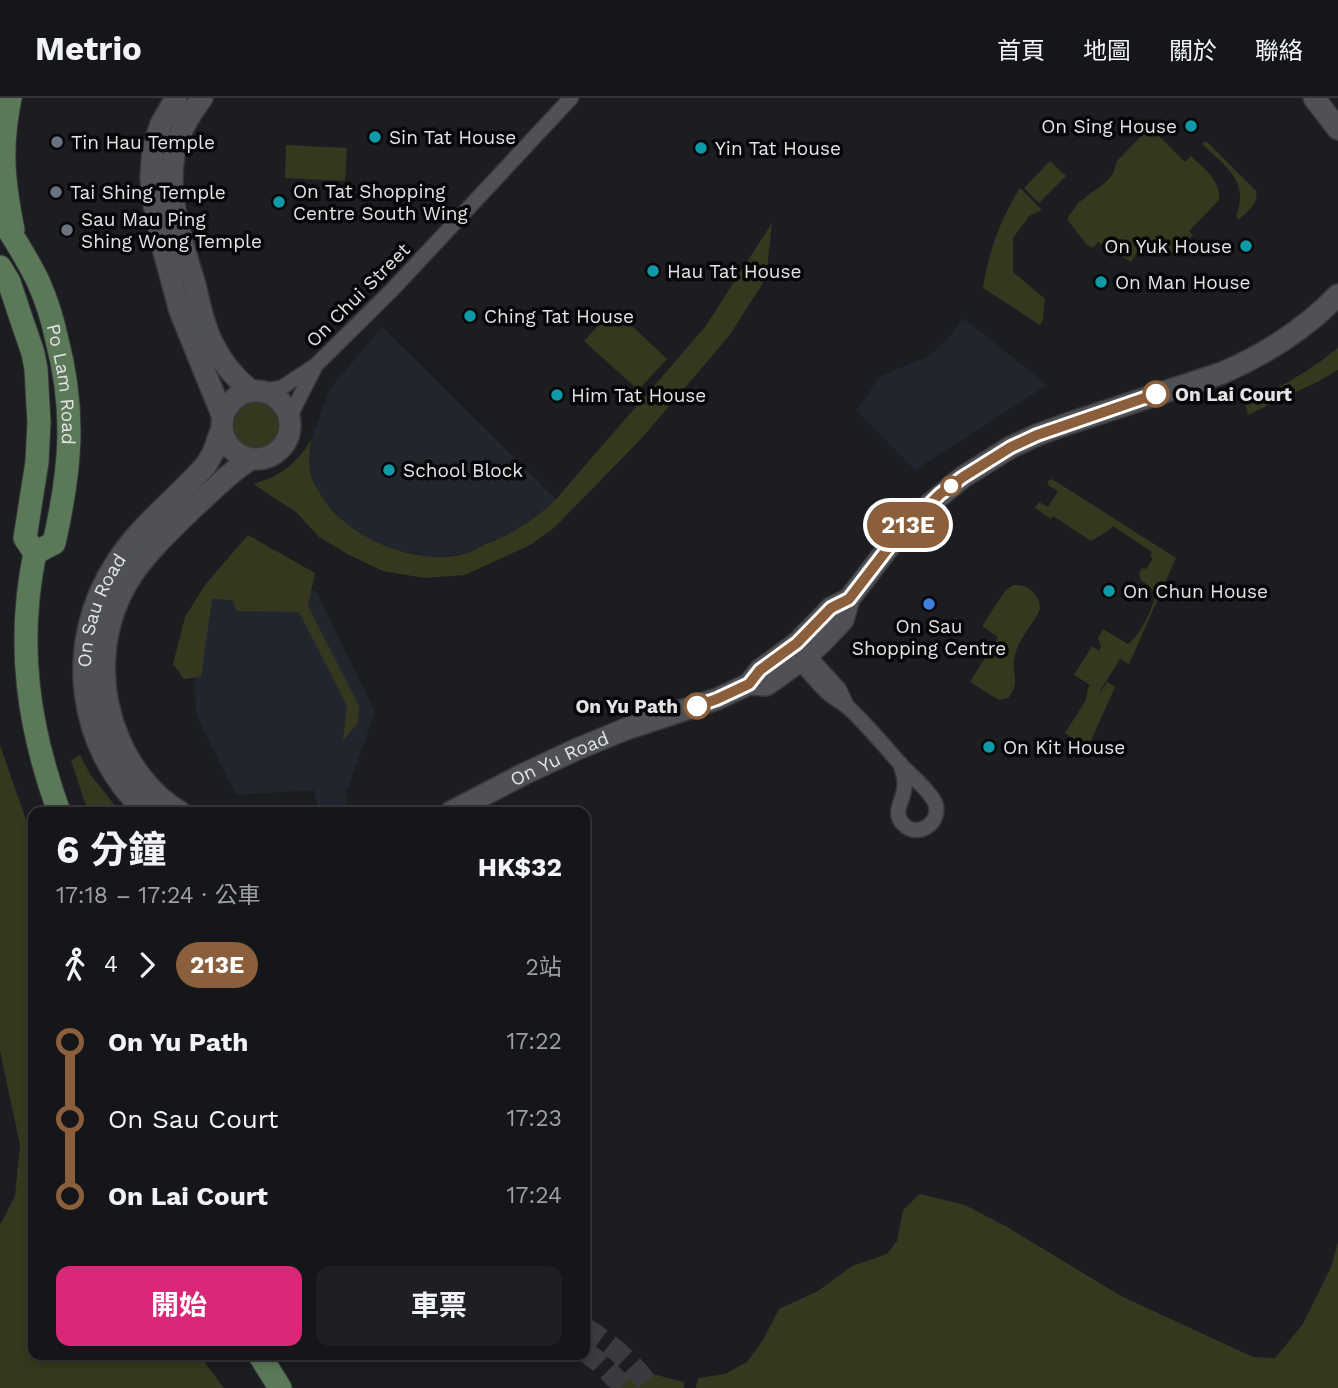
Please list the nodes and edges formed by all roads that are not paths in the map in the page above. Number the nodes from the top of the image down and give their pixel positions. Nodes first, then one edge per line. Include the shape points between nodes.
1 (10, 98) edge
2 (176, 98) edge
3 (202, 98) edge
4 (571, 98) edge
5 (1314, 98) edge
6 (1338, 129) edge
7 (0, 216) edge
8 (15, 240) junction
9 (0, 267) edge
10 (0, 288) edge
11 (1338, 295) edge
12 (21, 318) junction
13 (316, 365) junction
14 (257, 391) junction
15 (289, 418) junction
16 (222, 422) junction
17 (251, 459) junction
18 (36, 553) junction
19 (798, 653) junction
20 (900, 763) junction
21 (931, 796) junction
22 (902, 799) junction
23 (57, 807) edge
24 (141, 807) edge
25 (174, 807) edge
26 (461, 807) edge
27 (263, 1360) edge
28 (280, 1388) edge

1 - 8 main road via 3,164
2 - 16 main road via 153,149 153,199 180,311
3 - 14 main road via 181,130 173,156 177,216 215,348 235,378
4 - 13 street, On Chui Street
5 - 6 main road
7 - 8 main road, Po Lam Road
8 - 18 main road, Po Lam Road via 49,308 68,403 67,482 57,533 54,543
9 - 12 main road, Po Lam Road
10 - 12 main road
11 - 19 main road, On Yu Road via 1294,334 1244,364 1063,425 987,461 919,513 849,599 843,620
12 - 18 main road, Po Lam Road via 34,360 38,409 37,472 25,538
13 - 14 street, On Chui Street via 281,388
13 - 15 street, On Chui Street
14 - 15 main road via 280,400
14 - 16 main road via 233,399
15 - 17 main road via 290,431 282,447 267,457
16 - 17 main road via 231,449
16 - 24 main road, On Sau Road via 206,465 116,563 89,627 84,680 93,729 112,771
17 - 25 main road, On Sau Road via 219,483 148,554 132,575 110,622 104,674 113,725 136,771
18 - 23 main road, Po Lam Road via 27,618 27,675 41,755
19 - 20 street via 839,689 848,707
19 - 26 main road, On Yu Road via 766,684 749,684 626,729
20 - 21 street
20 - 22 street via 905,782
21 - 22 street via 912,791
21 - 22 street via 936,805 934,821 916,830 900,819
27 - 28 main road

